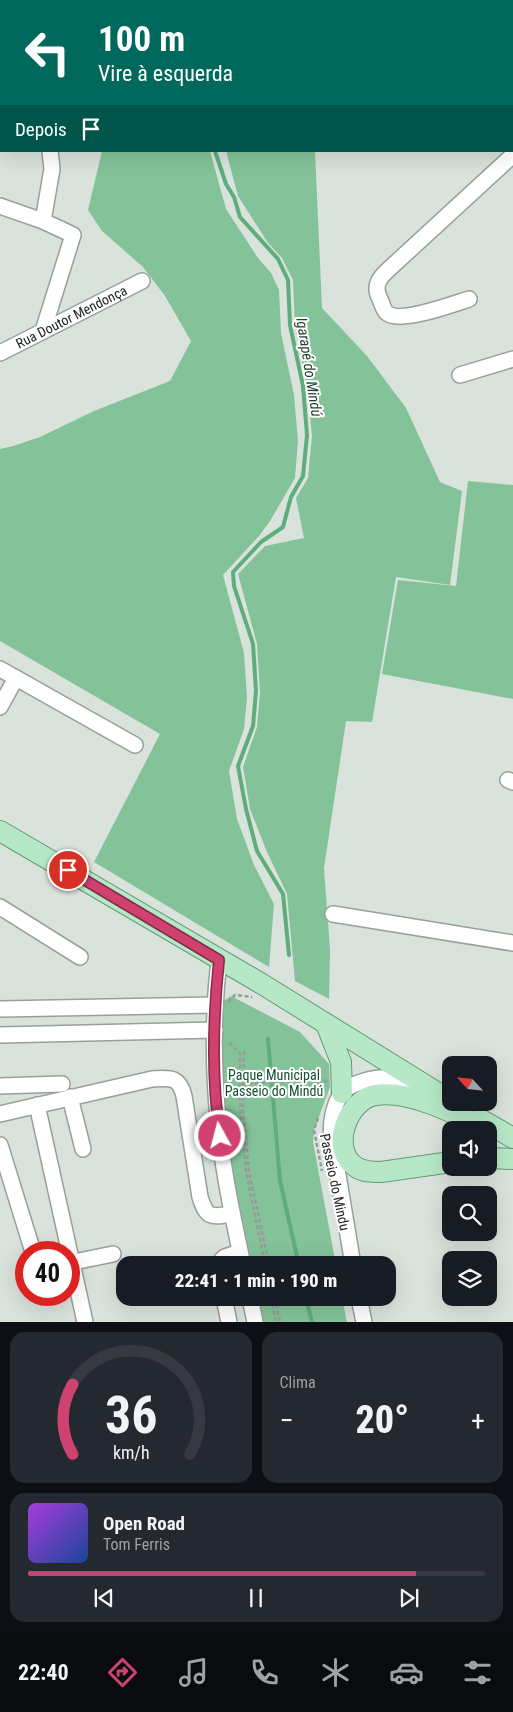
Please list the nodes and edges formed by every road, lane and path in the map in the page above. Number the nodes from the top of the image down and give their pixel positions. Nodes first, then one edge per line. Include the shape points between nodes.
1 (50, 152) edge
2 (513, 155) edge
3 (0, 206) edge
4 (43, 221) junction
5 (142, 281) dead end
6 (469, 299) dead end
7 (43, 330) junction
8 (0, 353) edge
9 (513, 359) edge
10 (460, 375) dead end
11 (0, 669) edge
12 (16, 678) junction
13 (0, 707) edge
14 (135, 745) dead end
15 (0, 831) edge
16 (0, 907) edge
17 (333, 914) dead end
18 (513, 943) edge
19 (80, 957) dead end
20 (219, 960) junction
21 (259, 991) junction
22 (221, 1005) junction
23 (0, 1009) edge
24 (326, 1024) junction
25 (215, 1030) junction
26 (0, 1035) edge
27 (226, 1042) dead end
28 (244, 1051) dead end
29 (318, 1080) dead end
30 (62, 1084) dead end
31 (241, 1084) junction
32 (0, 1086) edge
33 (428, 1087) junction
34 (334, 1088) junction
35 (442, 1096) edge
36 (70, 1097) junction
37 (37, 1105) junction
38 (466, 1111) edge
39 (0, 1114) edge
40 (319, 1114) dead end
41 (473, 1121) edge
42 (504, 1135) edge
43 (0, 1145) edge
44 (83, 1149) dead end
45 (497, 1158) edge
46 (513, 1159) edge
47 (442, 1163) edge
48 (324, 1177) dead end
49 (232, 1214) junction
50 (30, 1241) edge
51 (66, 1241) edge
52 (114, 1254) dead end
53 (241, 1256) edge
54 (263, 1256) edge
55 (267, 1256) edge
56 (351, 1256) edge
57 (80, 1260) edge
58 (80, 1302) edge
59 (226, 1306) edge
60 (252, 1306) edge
61 (273, 1306) edge
62 (277, 1306) edge
63 (361, 1306) edge
64 (85, 1322) edge
65 (229, 1322) edge
66 (255, 1322) edge
67 (276, 1322) edge
68 (280, 1322) edge
69 (364, 1322) edge

1 - 4 street via 52,170
2 - 6 street via 389,269 376,285 386,312 392,315 417,315
3 - 4 street
4 - 7 street via 73,236
5 - 7 street, Rua Doutor Mendonça
7 - 8 street, Rua Doutor Mendonça
9 - 10 street
11 - 12 street
12 - 13 street
12 - 14 street
15 - 20 main road
16 - 19 street
17 - 18 street
20 - 21 main road
20 - 22 street
21 - 22 path via 235,995
21 - 24 main road
22 - 23 street
22 - 25 street
24 - 33 main road
24 - 34 main road via 343,1075
25 - 26 street
25 - 49 street via 218,1121
27 - 31 path via 240,1053
28 - 55 path via 243,1109 249,1171
29 - 31 path, bridge
30 - 32 street
31 - 54 path via 246,1171
33 - 34 street via 381,1078
33 - 35 main road
34 - 56 street via 331,1129
36 - 37 street
36 - 44 street
36 - 49 street via 152,1079 176,1080 184,1096 204,1210 212,1216
37 - 39 street
37 - 51 street
38 - 42 main road
40 - 48 path, Passeio do Mindu via 314,1130
41 - 47 main road via 420,1101 383,1094 368,1097 349,1114 344,1151 356,1167 382,1172
43 - 50 street
45 - 46 main road
49 - 53 street
52 - 57 street
58 - 64 street
59 - 65 street
60 - 66 street
61 - 67 path
62 - 68 path
63 - 69 street

